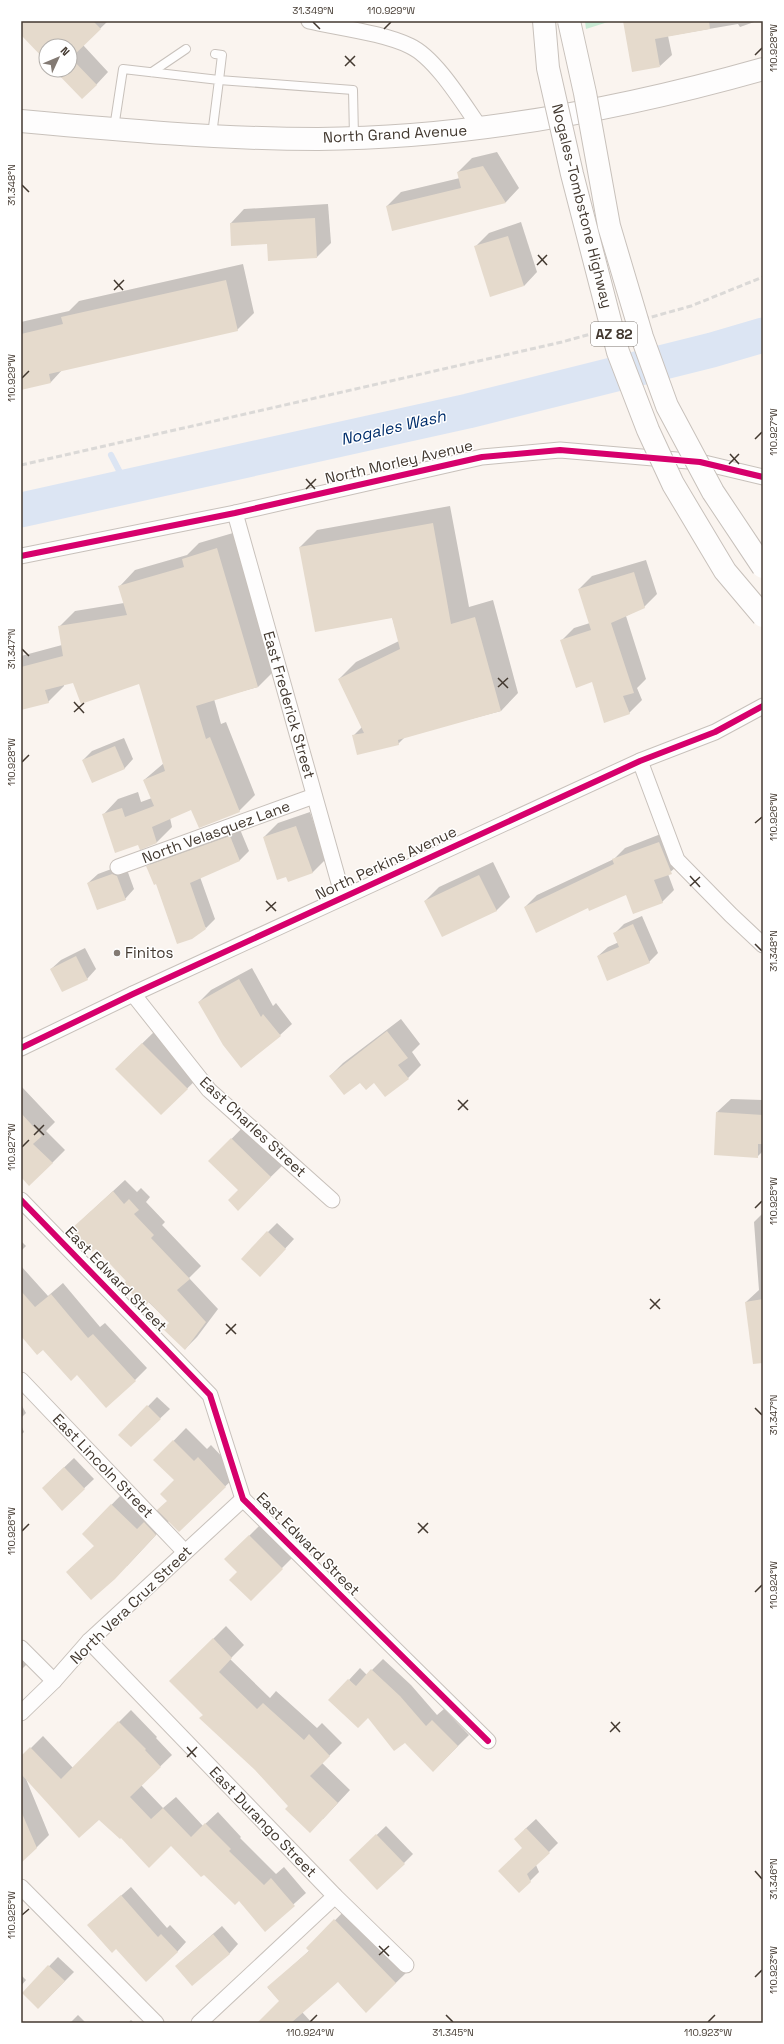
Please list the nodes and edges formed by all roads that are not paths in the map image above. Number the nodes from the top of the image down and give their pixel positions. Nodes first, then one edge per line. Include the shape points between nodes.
1 (309, 21) edge
2 (544, 21) edge
3 (569, 21) edge
4 (186, 50) dead end
5 (215, 54) dead end
6 (763, 69) edge
7 (152, 72) junction
8 (219, 80) junction
9 (21, 121) edge
10 (114, 129) junction
11 (481, 129) junction
12 (212, 137) junction
13 (354, 137) junction
14 (763, 477) edge
15 (235, 513) junction
16 (21, 556) edge
17 (763, 567) edge
18 (763, 616) edge
19 (763, 706) edge
20 (640, 761) junction
21 (314, 796) junction
22 (118, 867) dead end
23 (343, 897) junction
24 (763, 945) edge
25 (133, 994) junction
26 (21, 1048) edge
27 (21, 1200) edge
28 (332, 1200) dead end
29 (21, 1380) edge
30 (243, 1499) junction
31 (185, 1552) junction
32 (89, 1641) junction
33 (21, 1648) edge
34 (54, 1681) junction
35 (21, 1712) edge
36 (488, 1741) dead end
37 (21, 1887) edge
38 (335, 1896) junction
39 (406, 1965) dead end
40 (156, 2023) edge
41 (199, 2023) edge

1 - 11 street via 393,39 411,46 429,60
2 - 18 main road, Nogales-Tombstone Highway / AZ 82, bridge via 549,75 618,352 648,430 673,484 725,571
3 - 17 main road, Nogales-Tombstone Highway / AZ 82, bridge via 609,226 642,337 667,406 713,492
4 - 7 lane
5 - 8 lane via 222,55
6 - 11 main road, North Grand Avenue via 618,106
7 - 8 lane
7 - 10 lane via 123,69
8 - 12 lane
8 - 13 lane via 354,90
9 - 10 main road, North Grand Avenue
10 - 12 main road, North Grand Avenue
11 - 13 main road, North Grand Avenue
12 - 13 main road, North Grand Avenue
14 - 15 street, North Morley Avenue via 700,462 560,450 482,457
15 - 16 street, North Morley Avenue
15 - 21 street, East Frederick Street
19 - 20 street, North Perkins Avenue via 715,732
20 - 23 street, North Perkins Avenue
20 - 24 street via 677,860
21 - 22 street, North Velasquez Lane
21 - 23 street, East Frederick Street
23 - 25 street, North Perkins Avenue
25 - 26 street, North Perkins Avenue
25 - 28 street, East Charles Street via 209,1090
27 - 30 street, East Edward Street via 210,1395
29 - 31 street, East Lincoln Street
30 - 31 street, North Vera Cruz Street
30 - 36 street, East Edward Street
31 - 32 street, North Vera Cruz Street
32 - 34 street, North Vera Cruz Street
32 - 38 street, East Durango Street
33 - 34 street
34 - 35 street, North Vera Cruz Street
37 - 40 street
38 - 39 street, East Durango Street
38 - 41 street

